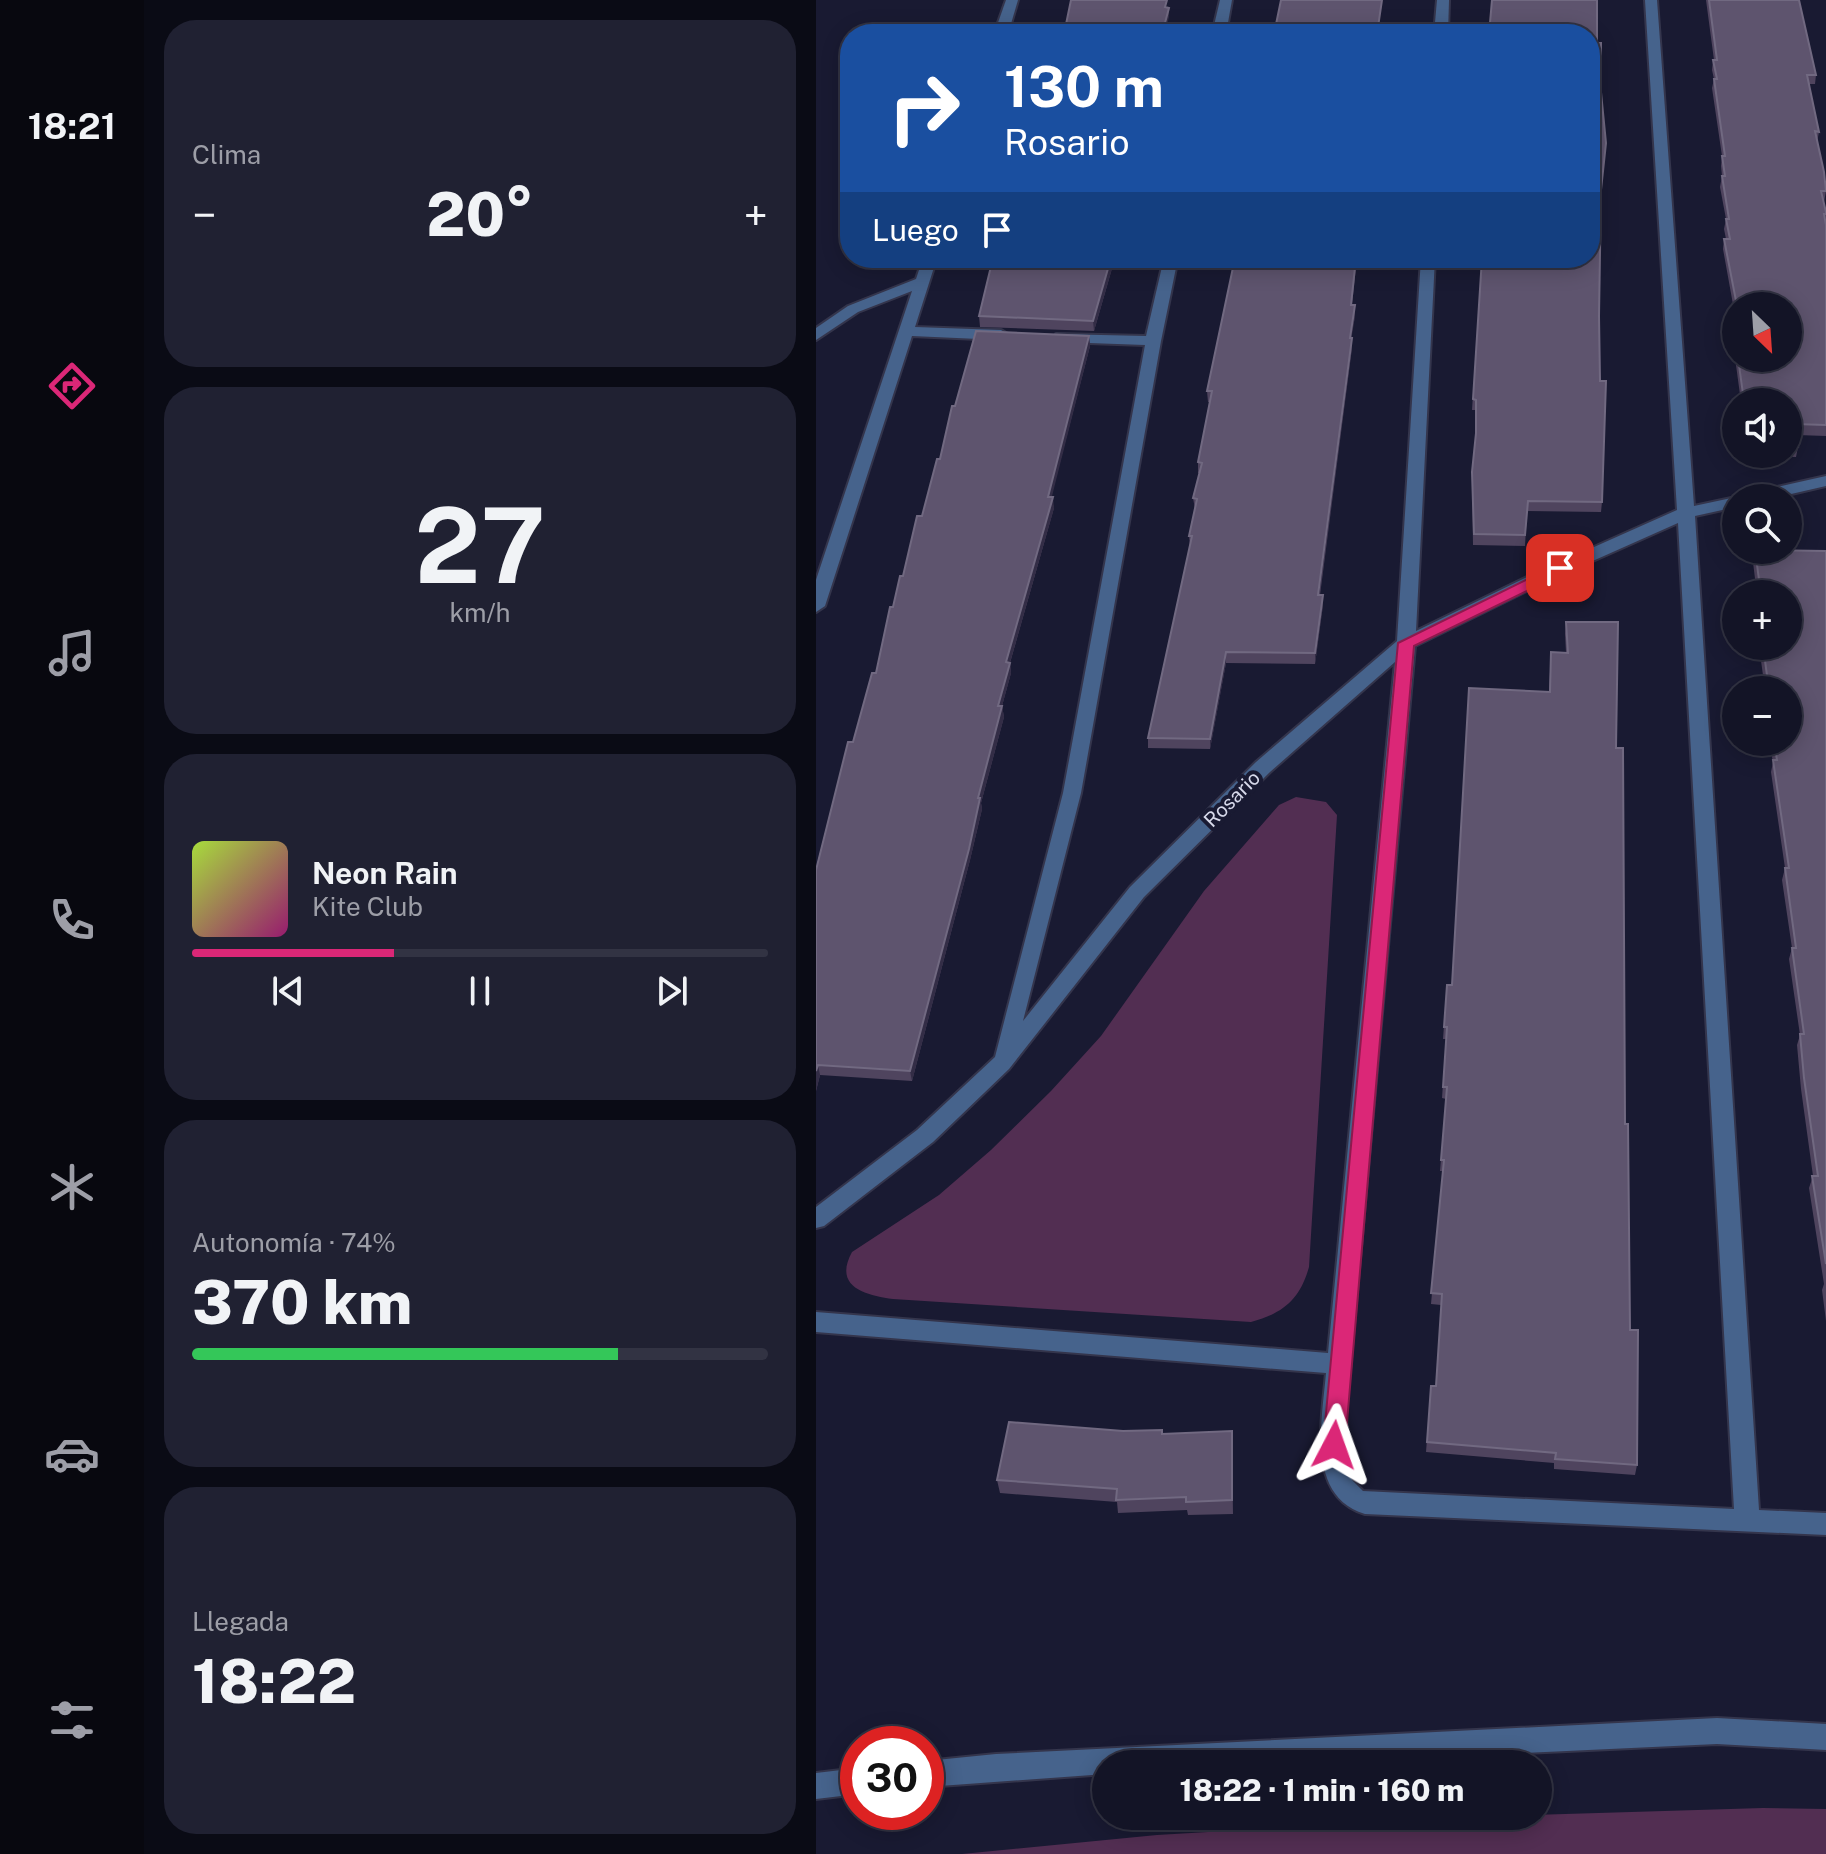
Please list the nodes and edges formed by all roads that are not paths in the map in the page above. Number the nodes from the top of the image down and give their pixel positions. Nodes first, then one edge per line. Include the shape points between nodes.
1 (1012, 0) edge
2 (1226, 0) edge
3 (1443, 0) edge
4 (1651, 0) edge
5 (1004, 24) edge
6 (1221, 24) edge
7 (1442, 24) edge
8 (927, 268) edge
9 (1169, 268) edge
10 (1427, 268) edge
11 (923, 281) junction
12 (907, 331) junction
13 (816, 335) edge
14 (1015, 335) edge
15 (1045, 336) edge
16 (1153, 341) junction
17 (1826, 481) edge
18 (1802, 487) edge
19 (1722, 505) edge
20 (1686, 513) junction
21 (816, 606) edge
22 (1406, 643) junction
23 (1002, 1063) junction
24 (816, 1219) edge
25 (816, 1322) edge
26 (1339, 1364) junction
27 (1747, 1519) junction
28 (1826, 1524) edge
29 (1826, 1737) edge
30 (944, 1772) edge
31 (840, 1783) edge
32 (816, 1786) edge

1 - 5 street
2 - 6 street
3 - 7 street
4 - 20 street
8 - 11 street
9 - 16 street
10 - 22 street
11 - 12 street
11 - 13 street via 853,309
12 - 14 street
12 - 21 street
15 - 16 street
16 - 23 street via 1072,793
17 - 18 street
19 - 20 street, Rosario
20 - 22 street, Rosario
20 - 27 street
22 - 23 street, Rosario via 1263,767 1137,892
22 - 26 street
23 - 24 street, Rosario via 925,1136
25 - 26 street
26 - 27 street via 1335,1463 1349,1496 1362,1503
27 - 28 street
29 - 30 street via 1702,1732
31 - 32 street

